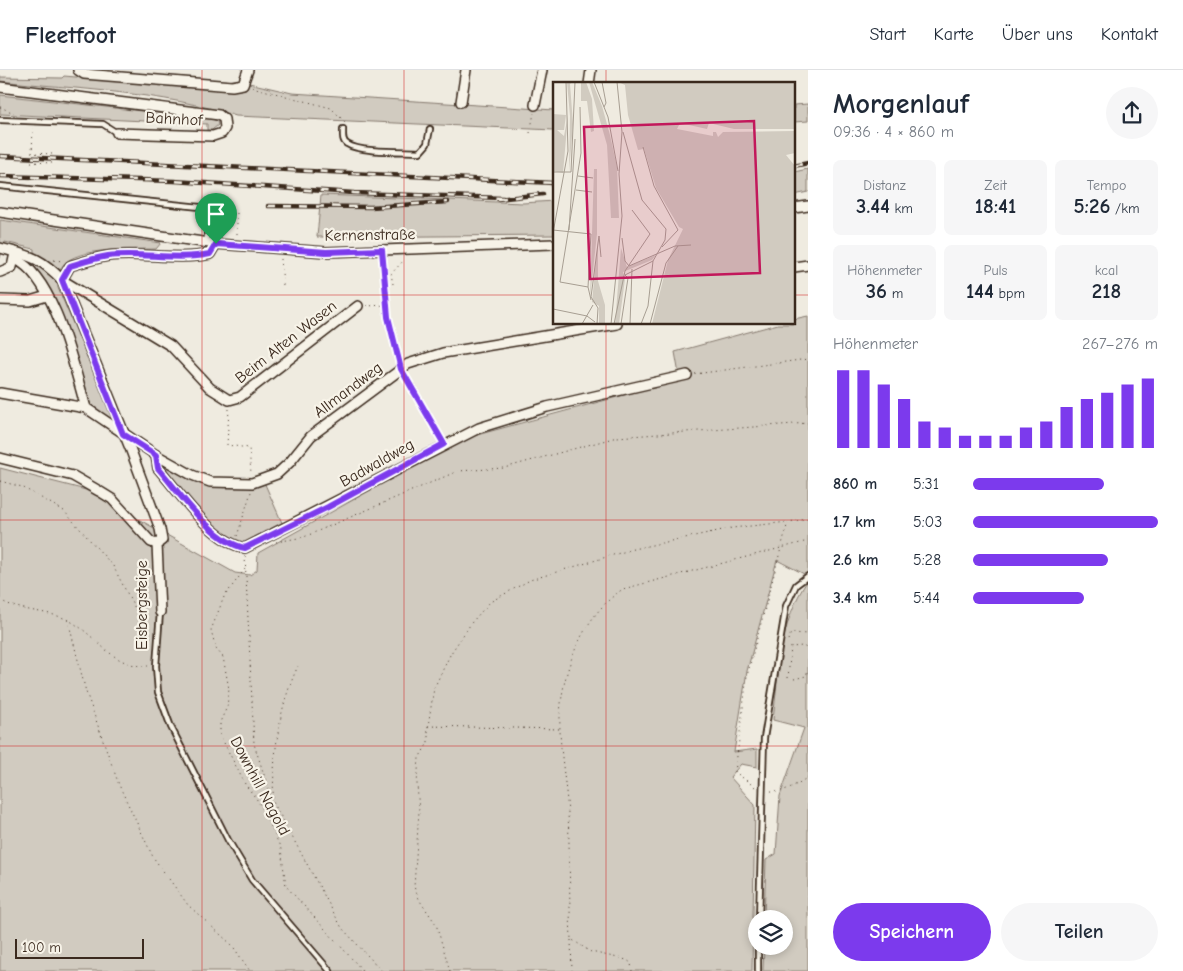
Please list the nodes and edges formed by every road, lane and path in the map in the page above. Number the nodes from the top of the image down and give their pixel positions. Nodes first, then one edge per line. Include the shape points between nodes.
1 (248, 70) edge
2 (466, 70) edge
3 (542, 70) edge
4 (81, 72) edge
5 (243, 84) junction
6 (0, 87) edge
7 (461, 102) dead end
8 (535, 105) joint
9 (0, 107) edge
10 (20, 119) junction
11 (0, 120) edge
12 (343, 129) dead end
13 (352, 129) dead end
14 (430, 129) dead end
15 (33, 130) dead end
16 (118, 133) joint
17 (530, 133) dead end
18 (31, 162) dead end
19 (0, 186) edge
20 (0, 212) edge
21 (237, 213) dead end
22 (237, 238) dead end
23 (212, 244) junction
24 (553, 245) edge
25 (0, 248) edge
26 (280, 248) junction
27 (408, 249) junction
28 (382, 250) junction
29 (15, 255) junction
30 (0, 272) edge
31 (62, 280) junction
32 (392, 284) dead end
33 (283, 286) dead end
34 (47, 296) junction
35 (0, 300) edge
36 (387, 305) junction
37 (358, 306) joint
38 (611, 325) edge
39 (808, 360) edge
40 (401, 369) junction
41 (687, 375) joint
42 (0, 393) edge
43 (229, 400) junction
44 (86, 408) junction
45 (808, 423) edge
46 (123, 434) junction
47 (444, 444) junction
48 (156, 455) junction
49 (0, 458) edge
50 (0, 481) edge
51 (252, 483) junction
52 (808, 519) edge
53 (788, 522) junction
54 (808, 541) edge
55 (274, 543) dead end
56 (157, 544) junction
57 (233, 546) junction
58 (781, 547) junction
59 (245, 548) junction
60 (246, 568) junction
61 (808, 576) edge
62 (0, 600) edge
63 (160, 612) joint
64 (68, 620) junction
65 (808, 634) edge
66 (786, 643) dead end
67 (808, 649) edge
68 (158, 652) junction
69 (156, 666) junction
70 (298, 666) dead end
71 (808, 668) edge
72 (788, 678) dead end
73 (794, 679) dead end
74 (428, 726) junction
75 (560, 729) junction
76 (808, 777) edge
77 (761, 791) junction
78 (273, 802) junction
79 (759, 910) edge
80 (572, 939) junction
81 (758, 955) edge
82 (250, 971) edge
83 (330, 971) edge
84 (363, 971) edge
85 (382, 971) edge
86 (450, 971) edge
87 (572, 971) edge
88 (632, 971) edge
89 (758, 971) edge

1 - 5 street
2 - 7 street
3 - 8 street
4 - 5 street via 232,86
5 - 13 path via 331,108
6 - 16 street, Bahnhof via 219,115 224,119 226,128 222,134 213,136
8 - 17 path
9 - 10 path
10 - 11 lane
10 - 16 lane via 103,124
12 - 14 lane via 347,144 367,150 420,152 427,144
15 - 18 path via 32,152 52,154 52,162
19 - 23 lane via 200,207 207,215
20 - 23 street, Kernenstraße
21 - 22 path
23 - 26 street, Kernenstraße
23 - 31 street via 210,254 195,257 110,256 88,260 70,266
24 - 27 street, Kernenstraße
25 - 29 street, Eisbergsteige
26 - 28 street, Kernenstraße via 326,252
26 - 33 path
27 - 28 street, Kernenstraße
27 - 32 path via 405,260 391,274
28 - 36 path
29 - 30 street via 12,267
29 - 31 street, Eisbergsteige via 36,258 47,264
29 - 34 street, Eisbergsteige via 34,273
31 - 43 street, Beim Alten Wasen via 171,346 210,388
31 - 46 street, Eisbergsteige
34 - 35 street via 30,301
34 - 44 street, Eisbergsteige via 63,329
36 - 37 path
36 - 40 path
37 - 43 street, Beim Alten Wasen via 248,391
38 - 40 street, Allmandweg via 443,353
39 - 41 path
40 - 47 path
40 - 51 street, Allmandweg via 311,436 277,474
41 - 47 street, Badwaldweg via 547,407 478,428
42 - 44 street
43 - 51 path via 227,445 249,448
44 - 46 street, Allmandweg
45 - 55 path via 617,437 504,468 458,471 304,537
46 - 48 street, Allmandweg
46 - 56 street, Eisbergsteige via 160,529 162,540
47 - 59 street, Badwaldweg
48 - 51 street, Allmandweg via 210,482
48 - 57 street via 158,468 213,531
49 - 56 street via 73,476 112,499 151,542
50 - 68 path via 22,486 64,511 113,566
51 - 57 path via 245,515
52 - 53 path
53 - 58 path
53 - 74 path via 732,528 633,549 530,580 490,602 472,622 434,688
54 - 58 path
56 - 63 street, Eisbergsteige
57 - 59 street
58 - 75 path via 623,589 610,598 598,610 571,660 560,711
58 - 77 path via 747,676 735,772
59 - 60 path
60 - 78 path via 254,744
60 - 84 path, Downhill Nagold via 224,597 211,630 216,650 223,657 229,689 220,735 244,784 258,801 274,833 286,886
61 - 77 lane via 796,585 786,606 781,628 764,738
62 - 64 path via 13,607
63 - 68 lane, Eisbergsteige
64 - 69 path via 108,653 127,664
64 - 82 path via 86,692 116,776 153,857 188,905 232,945
65 - 66 path via 791,633
67 - 72 path via 791,647
68 - 69 lane, Eisbergsteige
69 - 83 lane, Eisbergsteige via 158,692 171,727 228,840 252,880
70 - 78 path via 280,716 275,745
71 - 73 path via 806,676
74 - 75 path
74 - 86 path via 428,743 419,758 414,887 436,924
75 - 80 path via 568,814
76 - 77 path via 776,792
77 - 79 lane
78 - 85 path via 342,928
80 - 87 path
80 - 88 path via 591,952 627,960
81 - 89 lane

